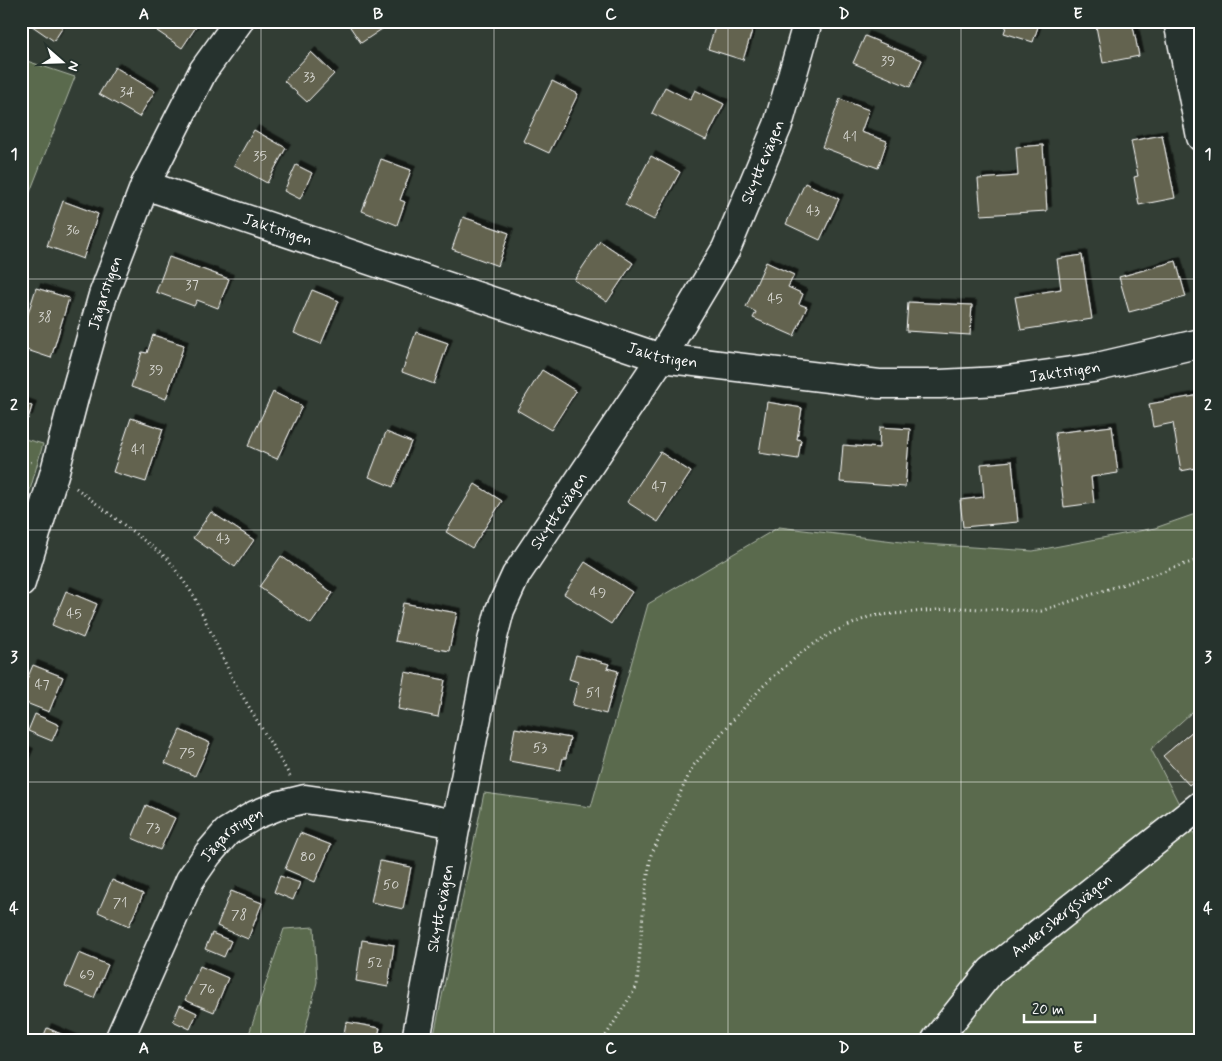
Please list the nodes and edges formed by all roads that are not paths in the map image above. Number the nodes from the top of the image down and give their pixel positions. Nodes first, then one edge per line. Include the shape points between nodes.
1 (238, 21) edge
2 (808, 21) edge
3 (1178, 21) edge
4 (1201, 137) edge
5 (145, 184) junction
6 (1201, 343) edge
7 (660, 358) junction
8 (21, 583) edge
9 (1201, 805) edge
10 (456, 824) junction
11 (119, 1040) edge
12 (416, 1040) edge
13 (936, 1040) edge

1 - 5 street, Jägarstigen via 203,71
2 - 7 street, Skyttevägen via 778,125 726,249
3 - 4 street
5 - 7 street, Jaktstigen
5 - 8 street, Jägarstigen via 103,295 74,394 56,472
6 - 7 street, Jaktstigen via 1093,368 1000,381 940,384 879,384
7 - 10 street, Skyttevägen via 516,576 500,610
9 - 13 street, Andersbergsvägen via 991,971
10 - 11 street, Jägarstigen via 305,799 255,815 227,832 190,880
10 - 12 street, Skyttevägen

